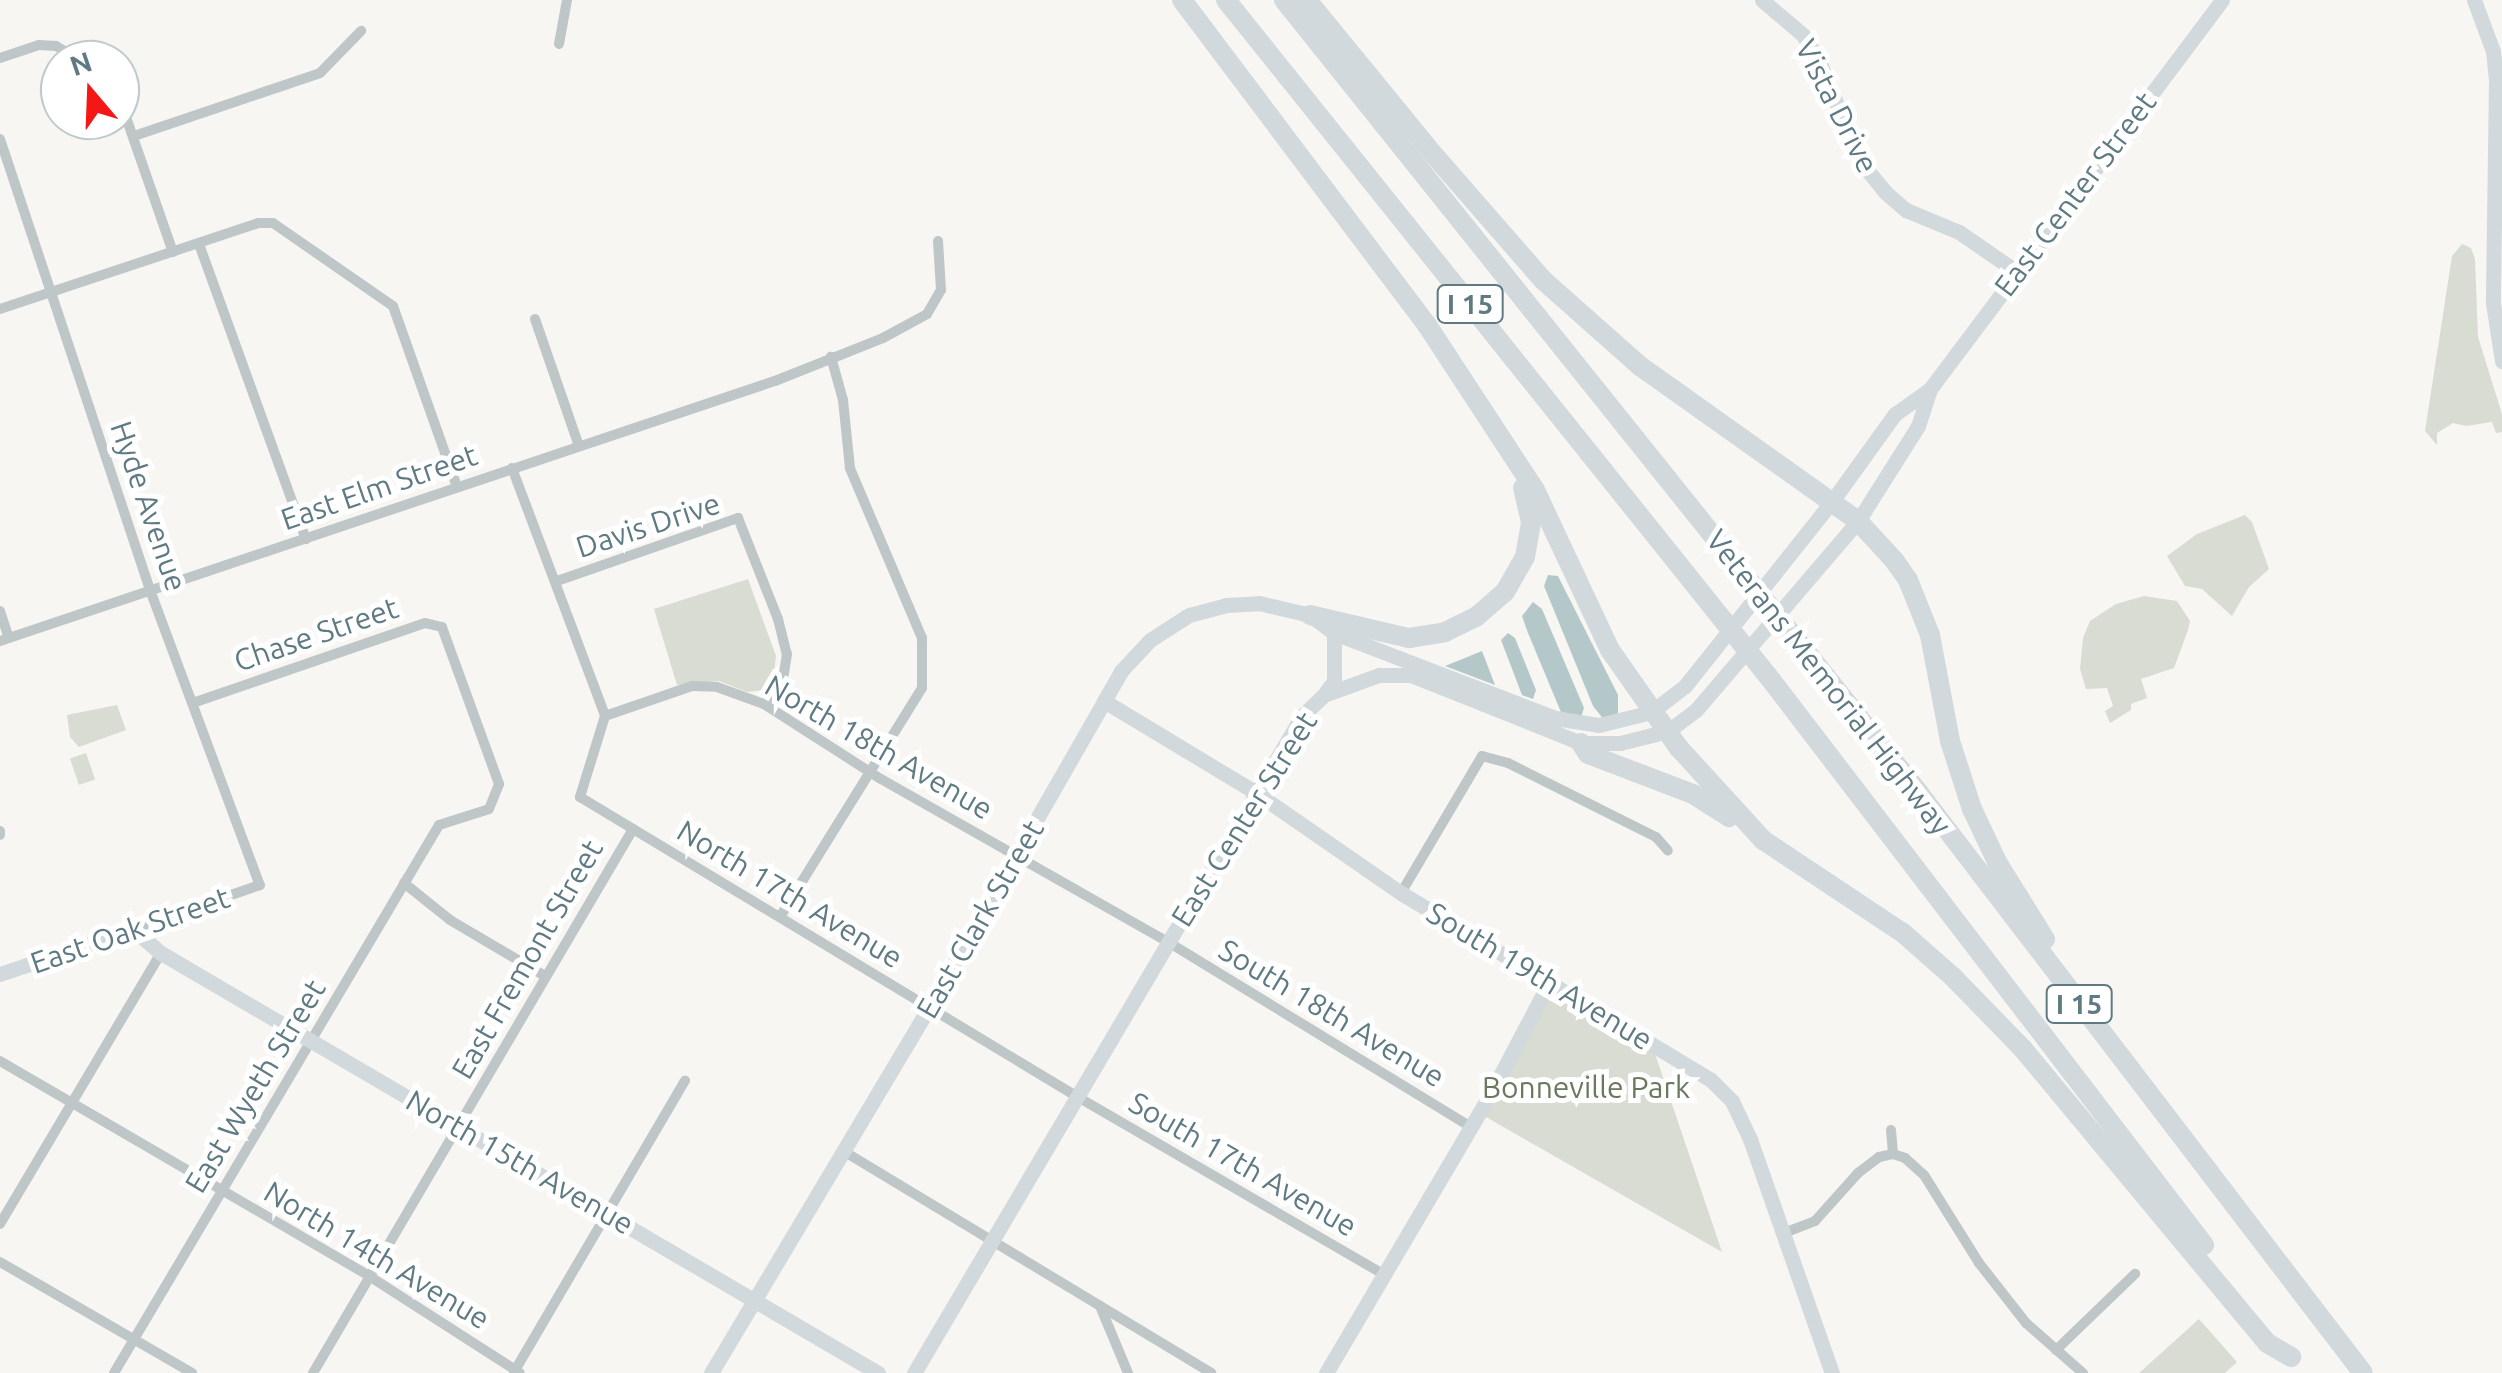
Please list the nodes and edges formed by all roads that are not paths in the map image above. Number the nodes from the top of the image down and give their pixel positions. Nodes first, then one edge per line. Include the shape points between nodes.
1 (566, 0) edge
2 (1182, 0) edge
3 (1226, 0) edge
4 (1284, 0) edge
5 (1307, 0) edge
6 (1762, 0) edge
7 (2222, 0) edge
8 (2474, 0) edge
9 (361, 31) dead end
10 (559, 44) dead end
11 (40, 45) edge
12 (0, 58) edge
13 (140, 134) edge
14 (0, 139) edge
15 (135, 140) edge
16 (938, 241) dead end
17 (198, 244) junction
18 (173, 252) junction
19 (2017, 272) junction
20 (52, 291) junction
21 (0, 309) edge
22 (535, 319) dead end
23 (831, 357) junction
24 (2502, 361) edge
25 (1930, 390) junction
26 (578, 446) junction
27 (1513, 458) junction
28 (512, 468) junction
29 (456, 487) junction
30 (1830, 504) junction
31 (1858, 522) junction
32 (306, 539) junction
33 (557, 581) junction
34 (150, 590) junction
35 (0, 611) edge
36 (1310, 615) junction
37 (1334, 633) junction
38 (5, 640) edge
39 (1324, 696) junction
40 (1104, 701) junction
41 (192, 703) junction
42 (764, 704) junction
43 (1650, 712) junction
44 (605, 716) junction
45 (1668, 731) junction
46 (1580, 743) junction
47 (867, 770) junction
48 (1255, 792) junction
49 (438, 825) joint
50 (633, 829) junction
51 (1763, 840) junction
52 (1668, 851) dead end
53 (1016, 857) junction
54 (404, 884) junction
55 (260, 885) joint
56 (1401, 892) junction
57 (780, 918) junction
58 (132, 929) junction
59 (1168, 942) junction
60 (160, 953) junction
61 (0, 974) edge
62 (545, 976) junction
63 (1549, 983) junction
64 (929, 1007) junction
65 (2099, 1032) junction
66 (310, 1040) junction
67 (0, 1061) edge
68 (684, 1081) dead end
69 (1076, 1096) junction
70 (72, 1103) junction
71 (458, 1126) junction
72 (1470, 1126) junction
73 (1891, 1130) dead end
74 (844, 1152) junction
75 (1893, 1154) junction
76 (222, 1190) junction
77 (608, 1212) junction
78 (0, 1224) edge
79 (1784, 1233) junction
80 (991, 1241) junction
81 (0, 1262) edge
82 (2135, 1274) dead end
83 (1385, 1275) junction
84 (369, 1276) junction
85 (754, 1297) junction
86 (1100, 1305) junction
87 (134, 1339) junction
88 (2056, 1350) junction
89 (2297, 1365) edge
90 (516, 1372) edge
91 (114, 1373) edge
92 (192, 1373) edge
93 (312, 1373) edge
94 (712, 1373) edge
95 (878, 1373) edge
96 (914, 1373) edge
97 (1128, 1373) edge
98 (1212, 1373) edge
99 (1326, 1373) edge
100 (1832, 1373) edge
101 (2083, 1373) edge
102 (2363, 1373) edge

1 - 10 street
2 - 27 highway via 1427,325
3 - 89 highway, Veterans Memorial Highway / I 15 via 1768,676
4 - 65 highway, Veterans Memorial Highway / I 15 via 1795,635
5 - 30 highway via 1544,280 1640,366
6 - 19 main road, Vista Drive via 1803,35 1860,160 1885,192
7 - 19 main road, East Center Street
8 - 24 main road via 2496,79 2493,304
9 - 13 street via 320,72
11 - 12 street
14 - 20 street, Hyde Avenue
15 - 18 street
16 - 23 street, East Elm Street via 940,290 927,314
17 - 18 street
17 - 29 street via 272,223 392,306
17 - 32 street
18 - 20 street
19 - 25 main road, East Center Street
20 - 21 street
20 - 34 street, Hyde Avenue
22 - 26 street
23 - 26 street, East Elm Street
23 - 47 street via 850,468 922,638 922,688
25 - 30 main road, East Center Street via 1896,414
25 - 31 main road, East Center Street via 1918,426
26 - 28 street, East Elm Street
27 - 36 highway via 1531,522 1518,575 1492,606 1446,632 1409,638
27 - 43 highway via 1535,490 1610,650
28 - 29 street, East Elm Street
28 - 33 street
29 - 32 street, East Elm Street
30 - 31 highway
30 - 43 main road, East Center Street via 1685,686
31 - 45 main road, East Center Street via 1711,695
31 - 65 highway via 1908,580 1930,635 1950,741 1972,809
32 - 34 street, East Elm Street
33 - 42 street, Davis Drive via 738,518 786,654 783,678
33 - 44 street
34 - 38 street, East Elm Street
34 - 41 street, Hyde Avenue
35 - 38 street
36 - 37 main road, East Clark Street
36 - 40 main road, East Clark Street via 1258,603 1189,616 1150,640
37 - 39 main road via 1334,681
37 - 43 main road, East Center Street via 1555,718 1599,725
39 - 46 main road, East Center Street via 1364,678 1411,675
39 - 48 main road, East Center Street via 1302,716
40 - 48 main road, South 19th Avenue
40 - 53 main road, East Clark Street
41 - 49 street, Chase Street via 425,622 442,627 498,784 489,809
41 - 55 street, Hyde Avenue
42 - 44 street, North 18th Avenue via 717,687 692,686
42 - 47 street, North 18th Avenue
43 - 45 highway
44 - 50 street, North 17th Avenue via 580,797
45 - 46 main road, East Center Street
45 - 51 highway
46 - 51 highway via 1588,754 1693,794
47 - 53 street, North 18th Avenue
47 - 57 street
48 - 56 main road, South 19th Avenue
48 - 59 main road, East Center Street
49 - 54 street, East Wyeth Street
50 - 57 street, North 17th Avenue
50 - 62 street, East Fremont Street
51 - 89 highway via 1903,933 1953,977 2023,1049 2267,1343
52 - 56 street via 1656,837 1482,756
53 - 59 street, North 18th Avenue
53 - 64 main road, East Clark Street
54 - 62 street via 450,920
54 - 66 street, East Wyeth Street
55 - 58 street, East Oak Street
56 - 63 main road, South 19th Avenue
57 - 64 street, North 17th Avenue
58 - 60 main road, North 15th Avenue
58 - 61 main road, East Oak Street
59 - 69 main road, East Center Street
59 - 72 street, South 18th Avenue
60 - 66 main road, North 15th Avenue
60 - 70 street
62 - 71 street, East Fremont Street
63 - 72 main road
63 - 79 main road, South 19th Avenue via 1711,1080 1732,1102
64 - 69 street, North 17th Avenue
64 - 74 main road, East Clark Street
65 - 102 highway, Veterans Memorial Highway / I 15
66 - 71 main road, North 15th Avenue
66 - 76 street, East Wyeth Street
67 - 70 street, North 14th Avenue
68 - 77 street
69 - 80 main road, East Center Street
69 - 83 street, South 17th Avenue
70 - 76 street, North 14th Avenue
70 - 78 street
71 - 77 main road, North 15th Avenue
71 - 84 street, East Fremont Street
72 - 83 main road
73 - 75 street
74 - 80 street
74 - 85 main road, East Clark Street
75 - 79 street via 1858,1172 1815,1221
75 - 88 street via 1924,1175 2026,1323
76 - 84 street, North 14th Avenue
76 - 87 street, East Wyeth Street
77 - 85 main road, North 15th Avenue
77 - 90 street
79 - 100 main road, South 19th Avenue
80 - 86 street
80 - 96 main road, East Center Street
81 - 87 street
82 - 88 street
83 - 99 main road
84 - 90 street, North 14th Avenue
84 - 93 street, East Fremont Street
85 - 94 main road, East Clark Street
85 - 95 main road, North 15th Avenue
86 - 97 street
86 - 98 street
87 - 91 street, East Wyeth Street
87 - 92 street
88 - 101 street

